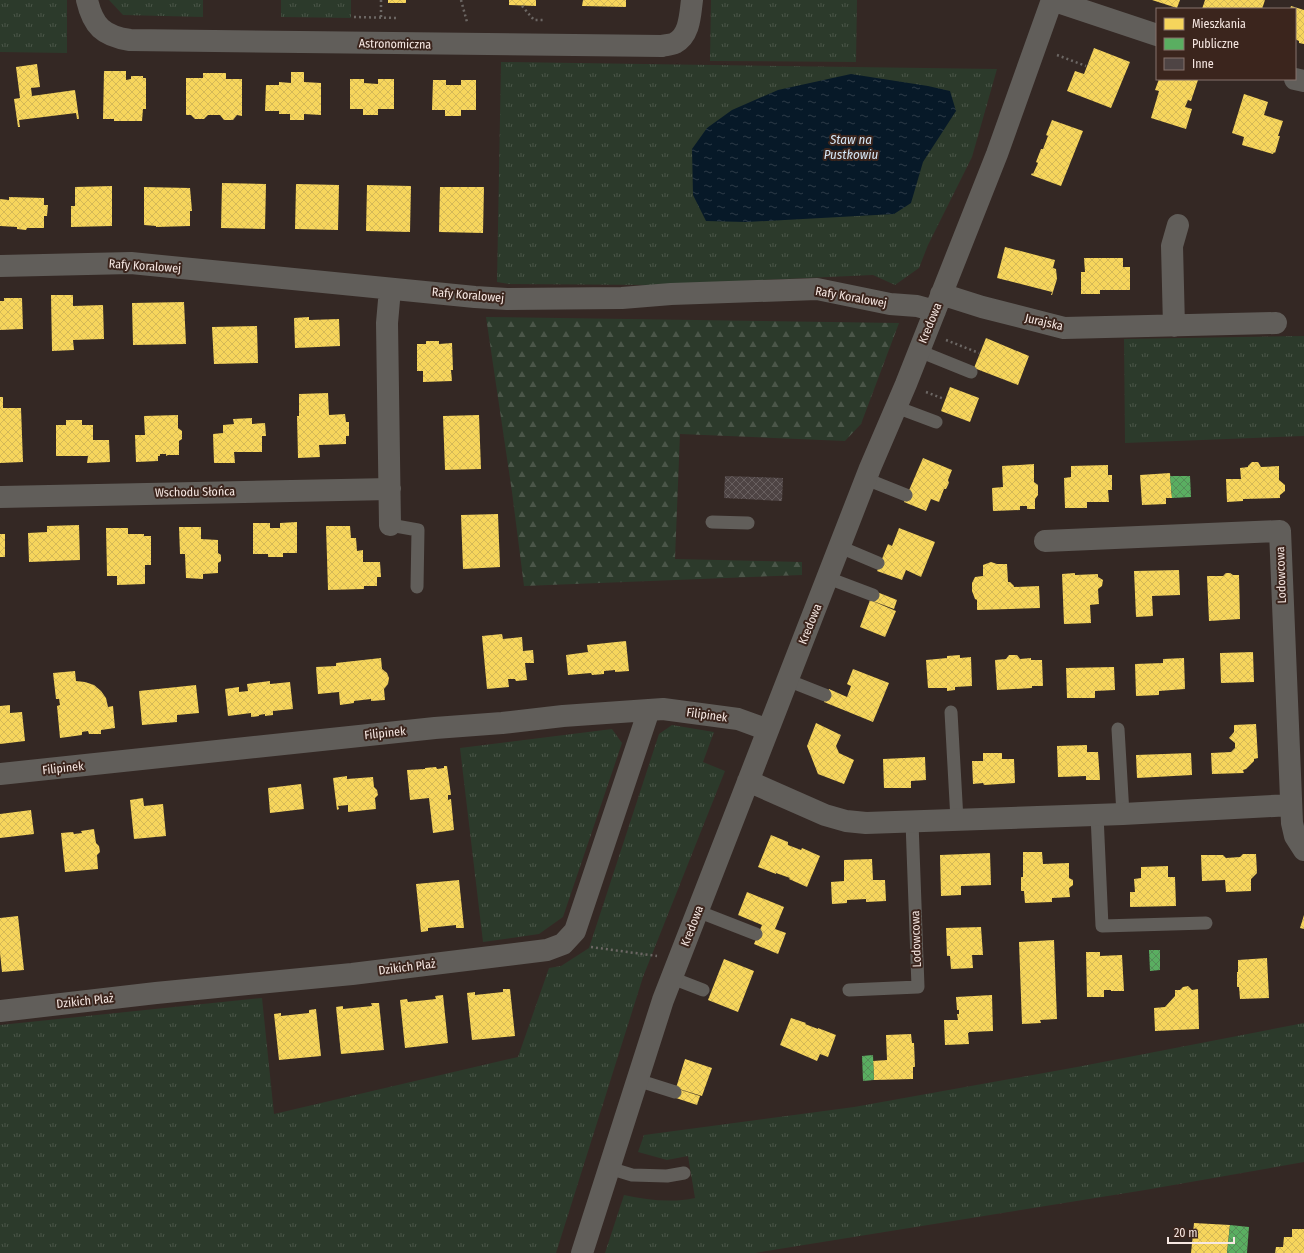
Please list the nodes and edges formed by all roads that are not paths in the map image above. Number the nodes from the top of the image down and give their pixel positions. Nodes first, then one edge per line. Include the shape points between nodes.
1 (87, 0) edge
2 (692, 0) edge
3 (1052, 0) edge
4 (1156, 35) edge
5 (1178, 225) dead end
6 (0, 266) edge
7 (390, 289) junction
8 (938, 303) junction
9 (1276, 324) dead end
10 (1174, 326) junction
11 (923, 341) junction
12 (970, 372) dead end
13 (896, 407) junction
14 (936, 422) dead end
15 (866, 479) junction
16 (390, 488) junction
17 (906, 495) dead end
18 (0, 497) edge
19 (712, 522) dead end
20 (748, 523) dead end
21 (390, 525) joint
22 (1045, 541) dead end
23 (840, 547) junction
24 (878, 563) dead end
25 (828, 578) junction
26 (417, 587) dead end
27 (873, 595) dead end
28 (787, 680) junction
29 (825, 695) dead end
30 (649, 710) junction
31 (951, 712) dead end
32 (1118, 729) dead end
33 (768, 730) junction
34 (0, 774) edge
35 (748, 781) junction
36 (1291, 805) junction
37 (1122, 814) junction
38 (1097, 815) junction
39 (956, 820) junction
40 (912, 822) junction
41 (1304, 850) edge
42 (697, 911) junction
43 (1206, 923) dead end
44 (756, 934) dead end
45 (672, 978) junction
46 (703, 990) dead end
47 (849, 990) dead end
48 (0, 1011) edge
49 (637, 1080) junction
50 (675, 1092) dead end
51 (609, 1168) junction
52 (684, 1173) dead end
53 (582, 1253) edge

1 - 2 street, Astronomiczna via 97,25 117,38 130,40 662,46 674,44 682,38 688,28
3 - 4 street
3 - 8 street, Kredowa via 997,154
5 - 10 street via 1172,246
6 - 7 street, Rafy Koralowej via 131,264
7 - 8 street, Rafy Koralowej via 507,299 622,298 817,289 890,304 917,306
7 - 16 street via 387,323
8 - 10 street, Jurajska via 982,306 1064,328
8 - 11 street, Kredowa
9 - 10 street, Jurajska
11 - 12 lane
11 - 13 street, Kredowa
13 - 14 lane
13 - 15 street, Kredowa
15 - 17 lane
15 - 23 street, Kredowa
16 - 18 street, Wschodu Słońca
16 - 21 street
19 - 20 lane
21 - 26 lane via 418,530
22 - 36 street, Lodowcowa via 1280,531
23 - 24 lane
23 - 25 street, Kredowa
25 - 27 lane
25 - 28 street, Kredowa
28 - 29 lane
28 - 33 street, Kredowa
30 - 33 street, Filipinek via 663,709 738,719
30 - 34 street, Filipinek via 435,728
30 - 48 street, Dzikich Plaż via 575,931 563,944 547,950 352,974
31 - 39 lane
32 - 37 lane
33 - 35 street, Kredowa
35 - 40 street via 825,815 846,821
35 - 42 street, Kredowa
36 - 37 street
36 - 41 street, Lodowcowa via 1295,836
37 - 38 street
38 - 39 street
38 - 43 lane via 1102,926
39 - 40 street
40 - 47 lane, Lodowcowa via 918,987
42 - 44 lane
42 - 45 street, Kredowa
45 - 46 lane
45 - 49 street, Kredowa
49 - 50 lane
49 - 51 street, Kredowa
51 - 52 lane via 632,1175 668,1176
51 - 53 street, Kredowa

